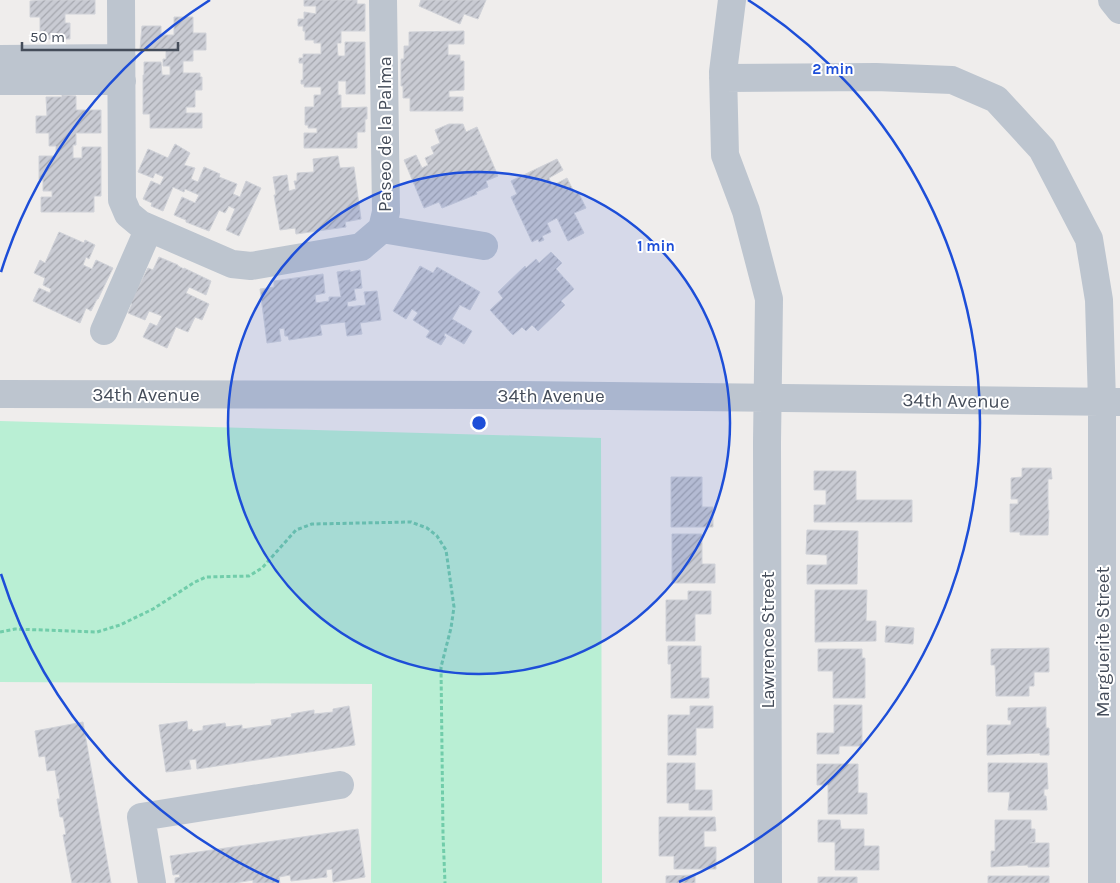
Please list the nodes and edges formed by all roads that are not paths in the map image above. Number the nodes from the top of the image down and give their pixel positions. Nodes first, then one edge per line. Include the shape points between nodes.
1 (121, 0) edge
2 (383, 0) edge
3 (732, 0) edge
4 (1112, 0) edge
5 (1120, 10) edge
6 (0, 59) edge
7 (122, 70) junction
8 (723, 78) junction
9 (0, 81) edge
10 (149, 228) junction
11 (382, 229) junction
12 (484, 246) dead end
13 (104, 331) dead end
14 (0, 394) edge
15 (768, 397) junction
16 (1111, 402) edge
17 (340, 785) dead end
18 (152, 883) edge
19 (768, 883) edge
20 (1102, 883) edge

1 - 7 street, Paseo de la Palma
2 - 11 street, Paseo de la Palma via 386,212
3 - 8 street, Lawrence Street
4 - 5 street
6 - 7 street
7 - 9 street
7 - 10 street, Paseo de la Palma via 122,200 128,214
8 - 15 street, Lawrence Street via 725,155 746,211 768,299
8 - 16 street, Marguerite Street via 876,76 952,80 996,100 1042,150 1089,239
10 - 11 street, Paseo de la Palma via 232,264 252,266 361,247
10 - 13 street
11 - 12 street
14 - 15 street, 34th Avenue
15 - 16 street, 34th Avenue
15 - 19 street, Lawrence Street
16 - 20 street, Marguerite Street
17 - 18 street via 141,817

